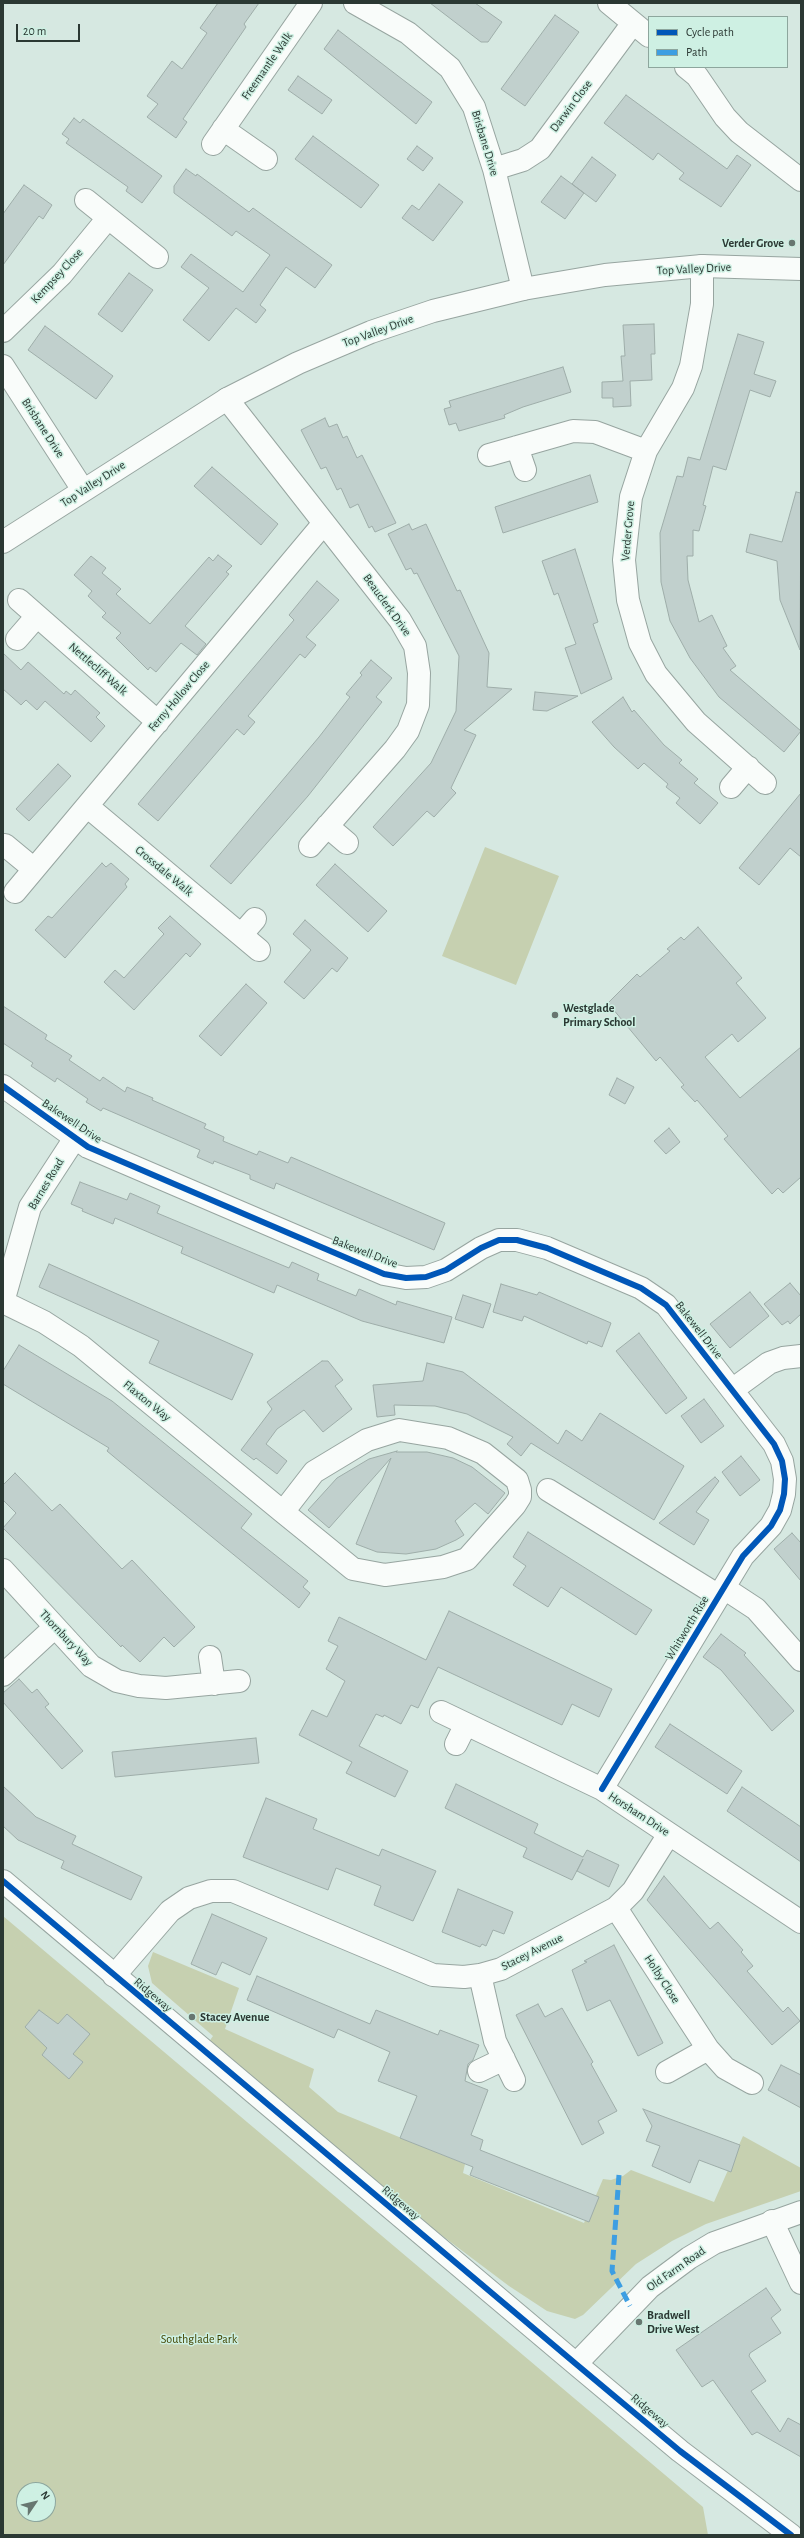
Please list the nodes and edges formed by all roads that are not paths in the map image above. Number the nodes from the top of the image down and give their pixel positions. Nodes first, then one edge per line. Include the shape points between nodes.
1 (311, 3) edge
2 (355, 3) edge
3 (609, 3) edge
4 (641, 30) edge
5 (687, 68) edge
6 (266, 159) dead end
7 (494, 169) junction
8 (801, 180) edge
9 (86, 200) dead end
10 (108, 218) junction
11 (157, 257) dead end
12 (702, 266) junction
13 (801, 269) edge
14 (523, 289) junction
15 (3, 331) edge
16 (3, 366) edge
17 (227, 400) junction
18 (517, 447) junction
19 (646, 451) junction
20 (490, 455) dead end
21 (525, 470) dead end
22 (83, 490) junction
23 (324, 524) junction
24 (3, 542) edge
25 (19, 600) dead end
26 (37, 616) junction
27 (17, 639) dead end
28 (158, 722) junction
29 (748, 767) junction
30 (765, 783) dead end
31 (731, 787) dead end
32 (87, 806) junction
33 (328, 826) junction
34 (347, 843) dead end
35 (5, 845) dead end
36 (310, 846) dead end
37 (34, 870) junction
38 (15, 892) dead end
39 (258, 950) dead end
40 (3, 1086) edge
41 (74, 1138) junction
42 (3, 1302) edge
43 (801, 1356) edge
44 (732, 1390) junction
45 (785, 1479) joint
46 (555, 1501) dead end
47 (283, 1512) junction
48 (3, 1570) edge
49 (722, 1592) junction
50 (55, 1627) junction
51 (210, 1657) dead end
52 (801, 1660) edge
53 (3, 1675) edge
54 (239, 1681) dead end
55 (214, 1684) junction
56 (441, 1712) dead end
57 (466, 1724) junction
58 (456, 1744) dead end
59 (602, 1789) junction
60 (669, 1834) junction
61 (3, 1881) edge
62 (616, 1908) junction
63 (801, 1922) edge
64 (480, 1975) junction
65 (114, 1976) junction
66 (708, 2049) junction
67 (504, 2059) junction
68 (479, 2071) dead end
69 (667, 2072) dead end
70 (514, 2080) dead end
71 (752, 2083) dead end
72 (801, 2212) edge
73 (772, 2221) junction
74 (801, 2283) edge
75 (576, 2364) junction
76 (791, 2535) edge

1 - 6 street, Freemantle Walk via 218,136
2 - 7 street, Brisbane Drive via 408,32 450,68 474,106
3 - 4 street, Darwin Close
4 - 7 street, Darwin Close via 540,149 523,160
5 - 8 street via 697,76 738,132
7 - 14 street, Brisbane Drive
9 - 10 street
10 - 11 street
10 - 15 street, Kempsey Close via 62,274
12 - 13 street, Top Valley Drive
12 - 14 street, Top Valley Drive via 605,275
12 - 19 street, Verder Grove via 702,304 691,366 683,388
14 - 17 street, Top Valley Drive via 432,311 371,332 298,363
16 - 22 street, Brisbane Drive
17 - 22 street, Top Valley Drive
17 - 23 street, Beauclerk Drive
18 - 19 street via 573,431 595,432
18 - 20 street
18 - 21 street
19 - 29 street, Verder Grove via 631,497 624,560 628,600 640,643 656,674 675,698 696,722
22 - 24 street, Top Valley Drive
23 - 28 street, Ferny Hollow Close
23 - 33 street, Beauclerk Drive via 400,620 415,646 419,673 418,705 408,731
25 - 26 street, Nettlecliff Walk
26 - 27 street
26 - 28 street, Nettlecliff Walk
28 - 32 street, Ferny Hollow Close
29 - 30 street, Verder Grove
29 - 31 street
32 - 37 street, Ferny Hollow Close
32 - 39 street, Crossdale Walk via 248,927
33 - 34 street
33 - 36 street, Beauclerk Drive
35 - 37 street
37 - 38 street, Ferny Hollow Close
40 - 41 street, Bakewell Drive
41 - 42 street, Barnes Road via 30,1207
41 - 44 street, Bakewell Drive via 88,1147 384,1274 406,1278 426,1277 446,1270 499,1240 517,1240 547,1248 641,1288 666,1305
42 - 47 street, Flaxton Way via 44,1322 81,1346
43 - 44 street via 769,1363
44 - 45 street, Bakewell Drive via 774,1444 782,1461
45 - 49 street, Whitworth Rise via 780,1510 771,1526 743,1556
46 - 49 street, Whitworth Rise
47 - 47 street, Flaxton Way via 314,1472 367,1440 399,1430 448,1438 483,1453 517,1480 520,1490 520,1497 515,1505 467,1559 443,1567 385,1575 353,1569
48 - 50 street, Thornbury Way
49 - 52 street via 756,1609
49 - 59 street, Whitworth Rise
50 - 53 street
50 - 55 street, Thornbury Way via 91,1666 117,1681 166,1688
51 - 55 street
54 - 55 street, Thornbury Way
56 - 57 street, Horsham Drive
57 - 58 street
57 - 59 street, Horsham Drive
59 - 60 street, Horsham Drive
60 - 62 street, Stacey Avenue via 633,1891
60 - 63 street, Horsham Drive
61 - 65 street, Ridgeway
62 - 64 street, Stacey Avenue via 502,1969
62 - 66 street, Holby Close
64 - 65 street, Stacey Avenue via 433,1975 233,1892 211,1891 189,1898 170,1911
64 - 67 street via 495,2041
65 - 75 street, Ridgeway
66 - 69 street
66 - 71 street, Holby Close via 725,2068
67 - 68 street
67 - 70 street
72 - 73 street, Old Farm Road
73 - 74 street
73 - 75 street, Old Farm Road via 714,2243 669,2272 630,2306
75 - 76 street, Ridgeway via 680,2450

